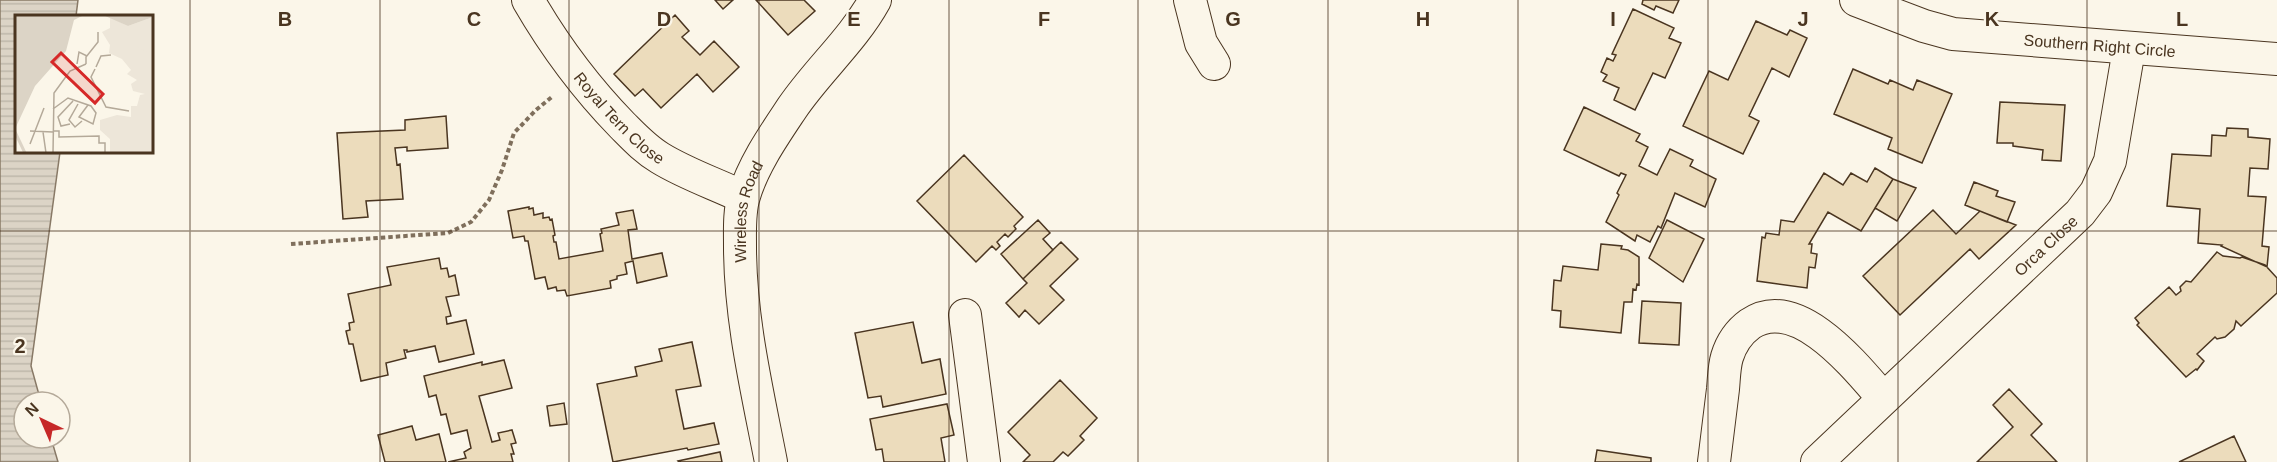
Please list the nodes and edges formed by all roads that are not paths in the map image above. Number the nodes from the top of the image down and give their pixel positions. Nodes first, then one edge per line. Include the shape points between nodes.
1 (528, 0) edge
2 (874, 0) edge
3 (1190, 0) edge
4 (1856, 0) edge
5 (2129, 49) junction
6 (2277, 59) edge
7 (1214, 64) dead end
8 (743, 197) junction
9 (966, 315) dead end
10 (1883, 398) junction
11 (771, 462) edge
12 (984, 462) edge
13 (1714, 462) edge
14 (1818, 462) edge

1 - 8 street, Royal Tern Close via 579,75 640,143 659,158
2 - 8 street, Wireless Road via 856,29 793,106 765,150
3 - 7 street via 1201,43
4 - 5 street, Southern Right Circle via 1953,34
5 - 6 street, Southern Right Circle
5 - 10 street, Orca Close via 2110,161 2096,192 2080,213
8 - 11 street, Wireless Road via 740,266 745,325
9 - 12 street
10 - 13 street via 1840,351 1810,328 1775,315 1758,319 1734,340 1727,358
10 - 14 street, Orca Close

